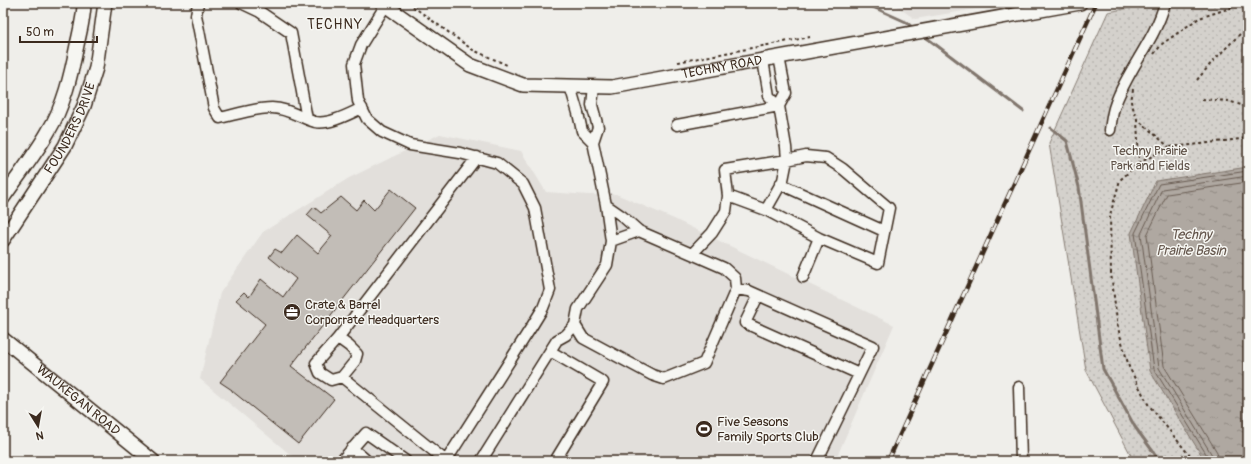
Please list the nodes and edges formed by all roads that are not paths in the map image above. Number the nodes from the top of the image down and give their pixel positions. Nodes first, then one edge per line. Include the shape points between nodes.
1 (84, 3) edge
2 (105, 3) edge
3 (198, 3) edge
4 (241, 3) edge
5 (1080, 3) edge
6 (1165, 3) edge
7 (385, 4) edge
8 (779, 57) junction
9 (763, 60) junction
10 (570, 86) junction
11 (594, 86) junction
12 (779, 106) junction
13 (362, 108) junction
14 (307, 119) junction
15 (677, 125) dead end
16 (1110, 130) dead end
17 (592, 142) junction
18 (477, 157) junction
19 (787, 160) junction
20 (780, 184) junction
21 (728, 196) junction
22 (3, 198) edge
23 (606, 205) junction
24 (766, 210) junction
25 (639, 231) junction
26 (884, 231) junction
27 (819, 238) junction
28 (3, 240) edge
29 (611, 241) junction
30 (692, 254) junction
31 (803, 277) dead end
32 (736, 289) junction
33 (758, 296) junction
34 (574, 325) junction
35 (338, 338) junction
36 (3, 339) edge
37 (550, 351) junction
38 (859, 374) junction
39 (342, 377) junction
40 (1019, 386) dead end
41 (352, 448) junction
42 (1021, 456) edge
43 (153, 461) edge
44 (343, 461) edge
45 (365, 461) edge
46 (406, 461) edge
47 (446, 461) edge
48 (481, 461) edge
49 (555, 461) edge
50 (817, 461) edge

1 - 22 main road, FOUNDERS DRIVE via 84,16 67,90 49,131
2 - 28 main road, FOUNDERS DRIVE via 96,68 84,106 65,146
3 - 14 lane via 197,22 214,108 220,118 272,108
4 - 14 lane via 260,12 291,33
5 - 8 main road, TECHNY ROAD
6 - 16 lane via 1161,19 1119,93
7 - 10 main road, TECHNY ROAD via 470,65 523,85
7 - 13 lane via 361,45 354,64 358,100
8 - 9 main road, TECHNY ROAD
8 - 12 lane via 786,93
9 - 11 main road, TECHNY ROAD via 612,87
9 - 12 lane via 769,96
10 - 11 main road, TECHNY ROAD
10 - 17 lane via 582,131
11 - 17 lane via 592,105 598,127
12 - 15 lane
12 - 19 lane
13 - 14 lane via 335,120 317,122
13 - 18 lane via 367,120 382,132 410,145
17 - 23 lane
18 - 35 lane
18 - 47 lane via 497,163 523,184 535,208 550,290 543,308
19 - 20 lane
19 - 21 lane via 725,170
19 - 26 lane via 806,156 826,158 843,169 889,208
20 - 24 lane
20 - 26 lane
21 - 24 lane
21 - 30 lane via 726,211 712,233
23 - 25 lane
23 - 29 lane
24 - 27 lane
25 - 29 lane
25 - 30 lane
26 - 27 lane via 878,262
27 - 31 lane
29 - 34 lane via 607,265 578,308
30 - 32 lane via 724,268 735,278
32 - 33 lane via 749,291
32 - 34 lane via 704,363 664,379 583,338
33 - 38 lane via 745,323
33 - 38 lane via 873,346
34 - 37 lane via 566,335 557,340
35 - 39 lane via 357,354 355,361
35 - 39 lane via 316,363 320,373 331,380
36 - 43 main road, WAUKEGAN ROAD
37 - 48 lane
37 - 49 lane via 603,382
38 - 50 lane
39 - 47 lane
40 - 42 lane
41 - 44 lane
41 - 45 lane
41 - 46 lane via 366,432

